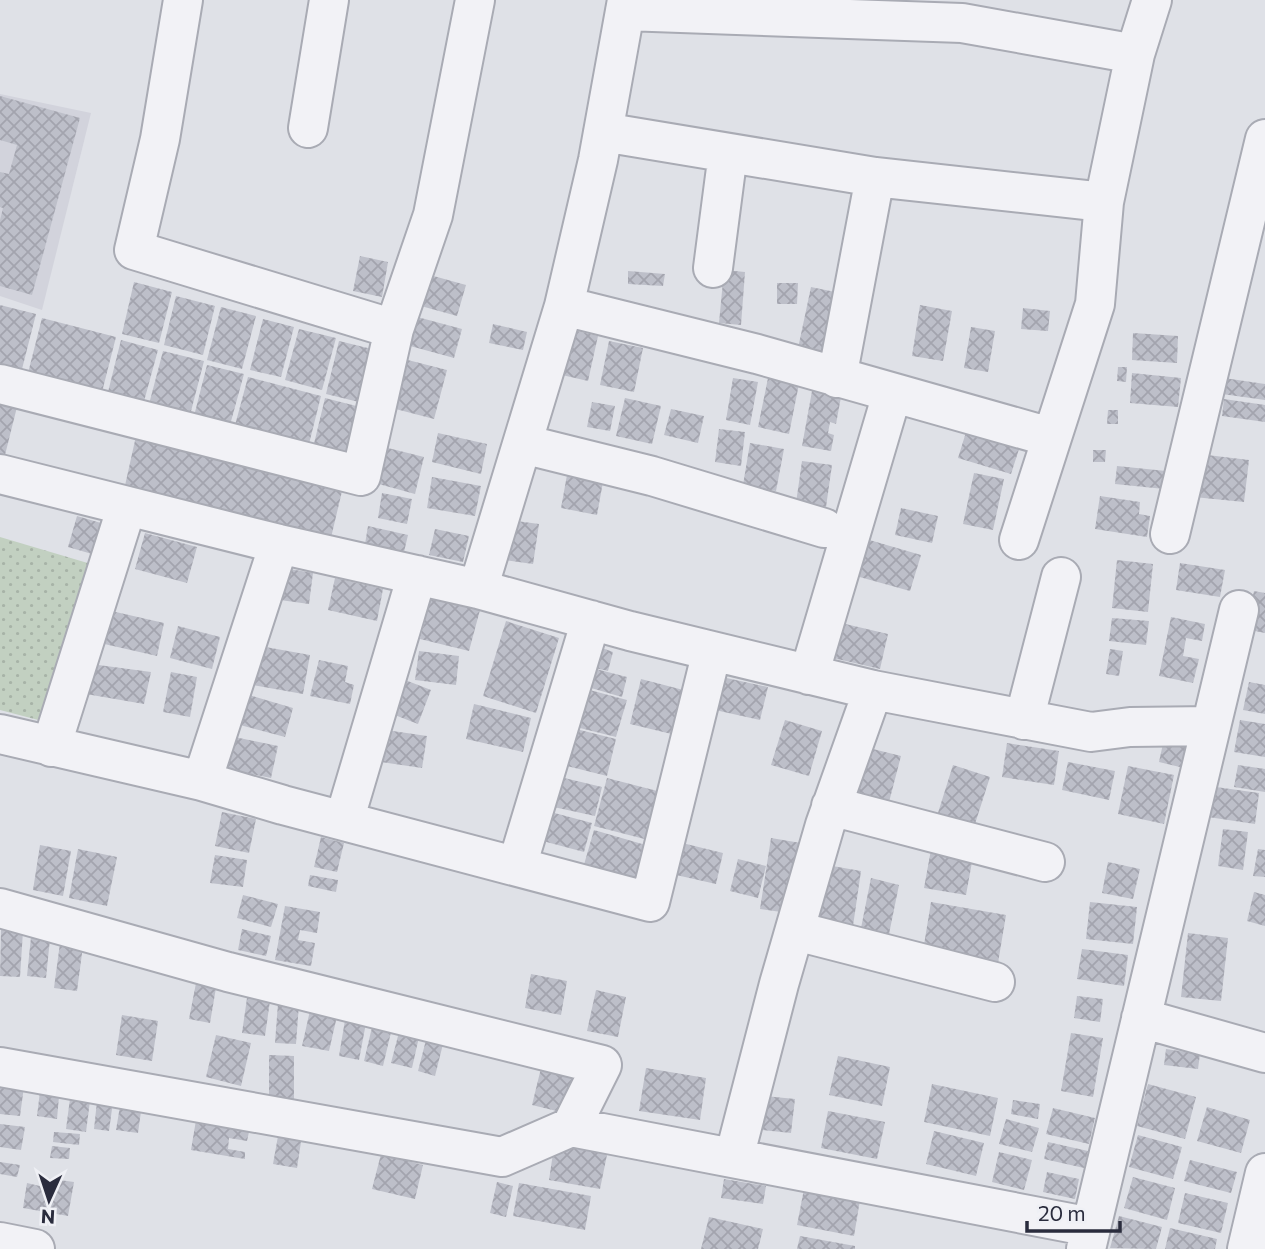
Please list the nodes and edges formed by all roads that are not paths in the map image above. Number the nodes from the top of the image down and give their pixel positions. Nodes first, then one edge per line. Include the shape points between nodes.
1 (183, 0) edge
2 (329, 0) edge
3 (475, 0) edge
4 (1152, 0) edge
5 (626, 6) edge
6 (1135, 54) junction
7 (308, 128) dead end
8 (603, 132) junction
9 (1265, 139) edge
10 (728, 153) junction
11 (876, 177) junction
12 (1104, 202) junction
13 (713, 268) dead end
14 (564, 306) junction
15 (394, 328) junction
16 (837, 378) junction
17 (0, 384) edge
18 (891, 394) junction
19 (1051, 437) junction
20 (523, 444) junction
21 (0, 474) edge
22 (127, 506) junction
23 (824, 528) dead end
24 (1170, 534) dead end
25 (1019, 540) dead end
26 (279, 544) junction
27 (417, 575) junction
28 (1061, 577) dead end
29 (478, 589) junction
30 (1239, 610) dead end
31 (591, 620) junction
32 (712, 651) junction
33 (809, 675) junction
34 (873, 690) junction
35 (1024, 720) junction
36 (1211, 726) junction
37 (0, 734) edge
38 (51, 747) junction
39 (202, 781) junction
40 (831, 806) junction
41 (344, 821) junction
42 (1045, 862) dead end
43 (517, 866) junction
44 (0, 908) edge
45 (796, 932) junction
46 (995, 982) dead end
47 (1141, 1018) junction
48 (1265, 1053) edge
49 (0, 1068) edge
50 (571, 1127) junction
51 (734, 1158) junction
52 (1265, 1173) edge
53 (1088, 1238) edge
54 (0, 1242) edge
55 (36, 1249) edge
56 (1247, 1249) edge

1 - 15 street via 160,139 134,250
2 - 7 street
3 - 15 street via 433,215
4 - 6 street
5 - 6 street via 962,23
5 - 8 street
6 - 12 street
8 - 10 street
8 - 14 street
9 - 24 street
10 - 11 street
10 - 13 street
11 - 12 street
11 - 16 street
12 - 19 street via 1095,304
14 - 16 street
14 - 20 street
15 - 17 street via 362,476
16 - 18 street
18 - 19 street
18 - 33 street
19 - 25 street
20 - 23 street via 652,476
20 - 29 street
21 - 22 street
22 - 26 street
22 - 38 street
26 - 27 street
26 - 39 street
27 - 29 street
27 - 41 street
28 - 35 street
29 - 31 street
30 - 36 street
31 - 32 street
31 - 43 street
32 - 33 street
32 - 43 street via 650,902
33 - 34 street
34 - 35 street
34 - 40 street
35 - 36 street via 1091,732
36 - 47 street
37 - 38 street
38 - 39 street
39 - 41 street
40 - 42 street
40 - 45 street
41 - 43 street
44 - 50 street via 228,972 602,1065
45 - 46 street
45 - 51 street
47 - 48 street
47 - 53 street
49 - 50 street via 502,1157
50 - 51 street
51 - 53 street
52 - 56 street
54 - 55 street

